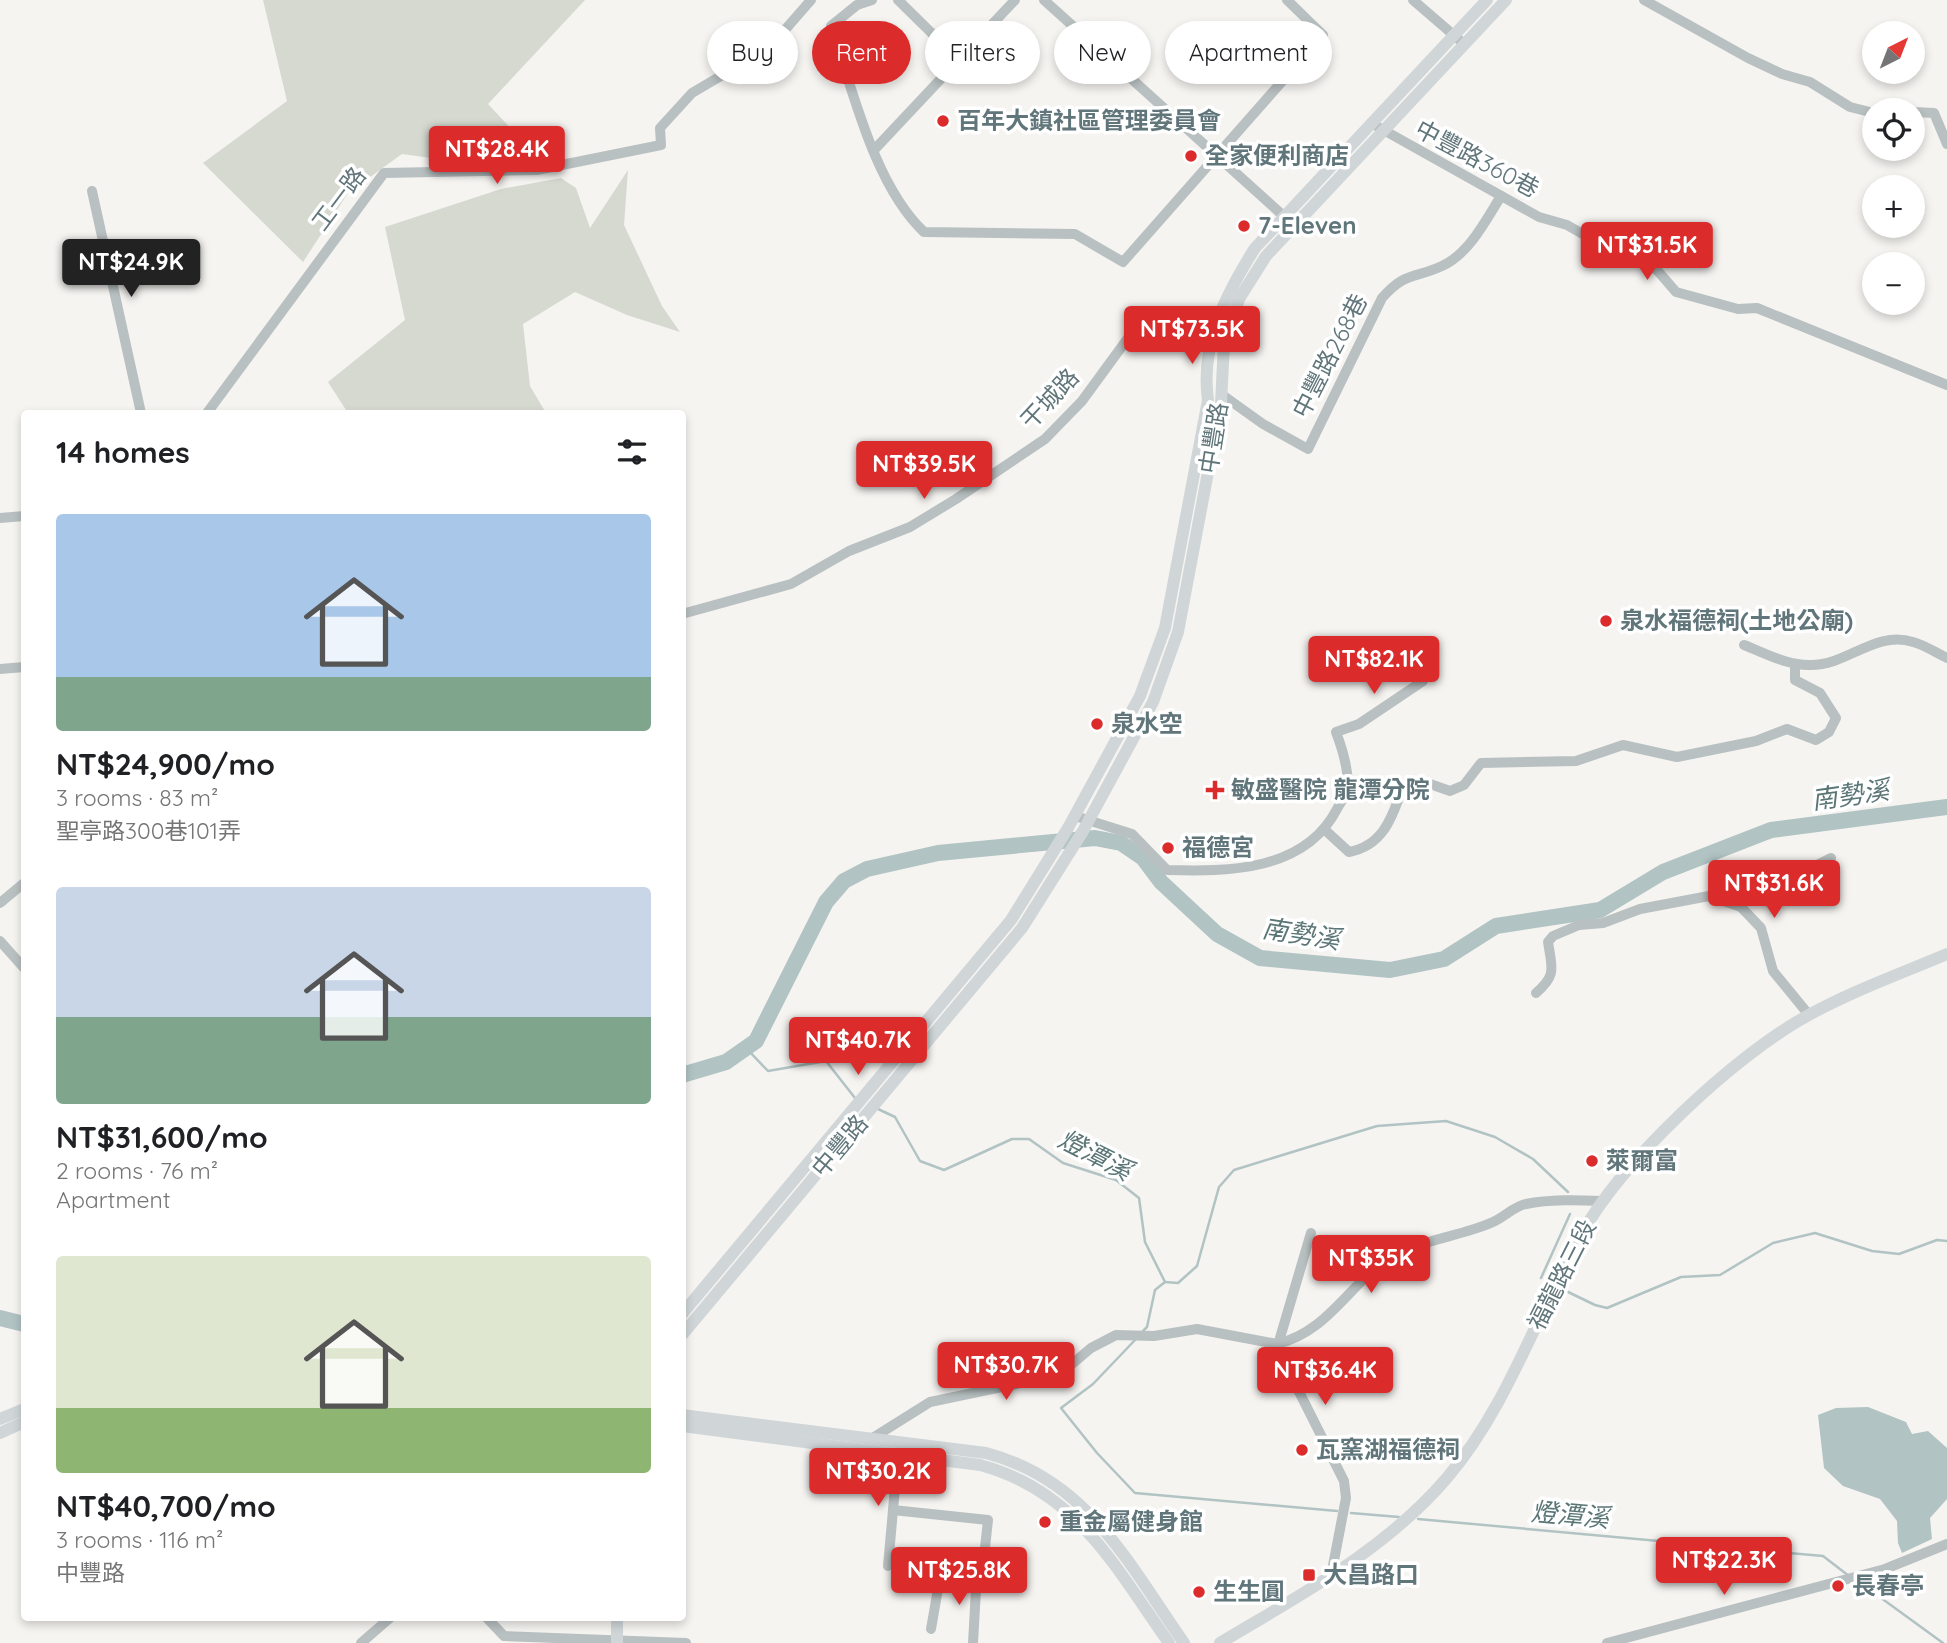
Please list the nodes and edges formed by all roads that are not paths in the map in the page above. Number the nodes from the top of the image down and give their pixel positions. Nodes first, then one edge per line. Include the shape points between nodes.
1 (811, 0) edge
2 (872, 0) edge
3 (898, 0) edge
4 (1015, 0) edge
5 (1044, 0) edge
6 (1287, 0) edge
7 (1413, 0) edge
8 (1487, 0) edge
9 (1506, 0) edge
10 (1644, 0) edge
11 (995, 21) edge
12 (925, 27) edge
13 (1459, 40) junction
14 (935, 84) edge
15 (1862, 110) edge
16 (1925, 113) edge
17 (1377, 127) junction
18 (1947, 144) edge
19 (874, 150) junction
20 (1217, 156) junction
21 (92, 191) dead end
22 (1501, 196) junction
23 (1289, 220) junction
24 (1131, 334) dead end
25 (1947, 385) edge
26 (1221, 394) junction
27 (140, 410) edge
28 (209, 410) edge
29 (21, 516) edge
30 (0, 518) edge
31 (686, 613) edge
32 (1744, 645) dead end
33 (1947, 658) edge
34 (1795, 664) junction
35 (21, 667) edge
36 (0, 668) edge
37 (1423, 681) dead end
38 (1082, 823) junction
39 (1325, 830) junction
40 (1831, 858) dead end
41 (21, 886) edge
42 (0, 903) edge
43 (1741, 907) junction
44 (0, 941) edge
45 (1947, 954) edge
46 (21, 965) edge
47 (1536, 993) dead end
48 (1809, 1014) junction
49 (908, 1043) junction
50 (919, 1051) junction
51 (1602, 1201) junction
52 (1311, 1233) dead end
53 (686, 1309) edge
54 (686, 1330) edge
55 (1281, 1343) junction
56 (21, 1410) edge
57 (686, 1416) edge
58 (0, 1419) edge
59 (21, 1423) edge
60 (686, 1427) edge
61 (0, 1433) edge
62 (871, 1439) junction
63 (898, 1454) junction
64 (893, 1510) junction
65 (1947, 1544) edge
66 (984, 1557) dead end
67 (888, 1566) dead end
68 (942, 1566) dead end
69 (977, 1572) dead end
70 (1331, 1576) junction
71 (386, 1621) edge
72 (489, 1621) edge
73 (617, 1621) edge
74 (931, 1629) dead end
75 (501, 1640) edge
76 (616, 1642) edge
77 (361, 1643) edge
78 (686, 1643) edge
79 (973, 1643) edge
80 (1169, 1643) edge
81 (1184, 1643) edge
82 (1220, 1643) edge
83 (1607, 1643) edge

1 - 28 street, 工一路 via 770,47 692,93 660,128 661,145 537,170 384,173
2 - 19 street via 857,5 831,26
3 - 12 street
4 - 11 street
5 - 20 street
6 - 20 street via 1323,35
7 - 13 street
8 - 13 main road, 中豐路
9 - 13 main road, 中豐路
10 - 15 street via 1759,64 1810,82
13 - 17 main road, 中豐路
14 - 19 street
16 - 18 street via 1934,113
17 - 22 street, 中豐路360巷
17 - 23 main road, 中豐路
19 - 20 street via 906,215 924,232 1075,234 1123,262
20 - 23 street
21 - 27 street
22 - 25 street, 中豐路360巷 via 1657,270 1676,292 1738,309 1757,308
22 - 26 street, 中豐路268巷 via 1472,240 1444,266 1397,281 1382,298 1308,449
23 - 26 main road, 中豐路 via 1239,299 1224,344
23 - 38 main road, 中豐路 via 1255,248 1227,293 1211,341 1208,400 1165,628 1140,696
24 - 31 street, 干城路 via 1082,401 1045,439 975,488 910,527 849,551 791,584
26 - 38 main road, 中豐路 via 1178,632 1153,702
29 - 30 street
32 - 34 street
33 - 34 street via 1916,642 1895,639 1829,663
34 - 39 street via 1795,680 1820,693 1836,718 1829,732 1816,740 1787,729 1756,741 1677,757 1623,745 1576,761 1481,762 1464,785 1450,790 1430,784 1401,792 1378,839 1367,849 1349,852
35 - 36 street
37 - 39 street via 1359,724 1336,732 1347,790
38 - 39 street via 1132,834 1167,870 1213,872 1291,855
38 - 49 main road, 中豐路 via 1069,828 1011,920
38 - 50 main road, 中豐路 via 1069,855 1023,928
40 - 43 street
41 - 42 street
43 - 47 street via 1709,895 1579,925 1548,942 1553,970
43 - 48 street via 1761,928 1773,971
44 - 46 street
45 - 48 main road, 福龍路三段
48 - 51 main road, 福龍路三段 via 1712,1088 1648,1147
49 - 50 main road
49 - 53 main road, 中豐路
50 - 54 main road, 中豐路
51 - 55 street via 1524,1204 1493,1222 1418,1244 1376,1268 1314,1328
51 - 70 main road, 福龍路三段 via 1559,1275 1493,1413 1462,1460 1403,1524
52 - 55 street
55 - 62 street via 1197,1329 1133,1338 1116,1335 1059,1375 930,1402
55 - 70 street via 1278,1355 1296,1381 1344,1481 1346,1498
56 - 58 main road
57 - 62 main road
59 - 61 main road
60 - 63 main road
62 - 81 main road via 986,1453 1048,1478 1105,1529
63 - 64 street
63 - 80 main road via 980,1465 1044,1491 1097,1541
64 - 66 street via 988,1520
64 - 67 street
65 - 83 street via 1852,1578
68 - 74 street
69 - 79 street
70 - 82 main road, 福龍路三段
71 - 77 street
72 - 75 street
73 - 76 main road
75 - 76 street
76 - 78 street

